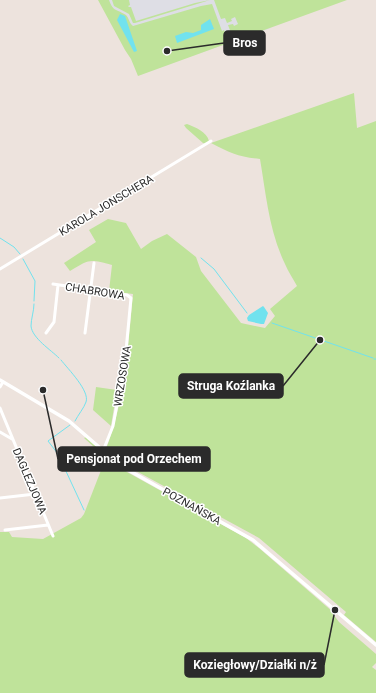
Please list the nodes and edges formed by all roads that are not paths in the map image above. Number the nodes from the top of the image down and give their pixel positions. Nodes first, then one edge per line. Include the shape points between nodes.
1 (211, 141) dead end
2 (94, 263) dead end
3 (0, 269) edge
4 (53, 284) dead end
5 (58, 285) junction
6 (90, 290) junction
7 (131, 298) joint
8 (46, 333) dead end
9 (85, 333) dead end
10 (2, 381) edge
11 (0, 387) edge
12 (0, 408) edge
13 (0, 432) edge
14 (12, 439) junction
15 (103, 451) junction
16 (35, 494) junction
17 (0, 498) edge
18 (48, 525) junction
19 (4, 530) dead end
20 (53, 536) dead end
21 (376, 645) edge

1 - 3 street, KAROLA JONSCHERA
2 - 6 street
4 - 5 street, CHABROWA
5 - 6 street, CHABROWA
5 - 8 street, CHABROWA via 54,322
6 - 7 street, CHABROWA via 127,295
6 - 9 street
7 - 15 street, WRZOSOWA via 125,362 113,426
10 - 11 street
10 - 15 street, POZNAŃSKA via 69,421
12 - 14 street
13 - 14 street, DAGLEZJOWA
14 - 16 street, DAGLEZJOWA
15 - 21 street, POZNAŃSKA via 125,469 253,540
16 - 17 street
16 - 18 street, DAGLEZJOWA
18 - 19 street
18 - 20 street, DAGLEZJOWA

